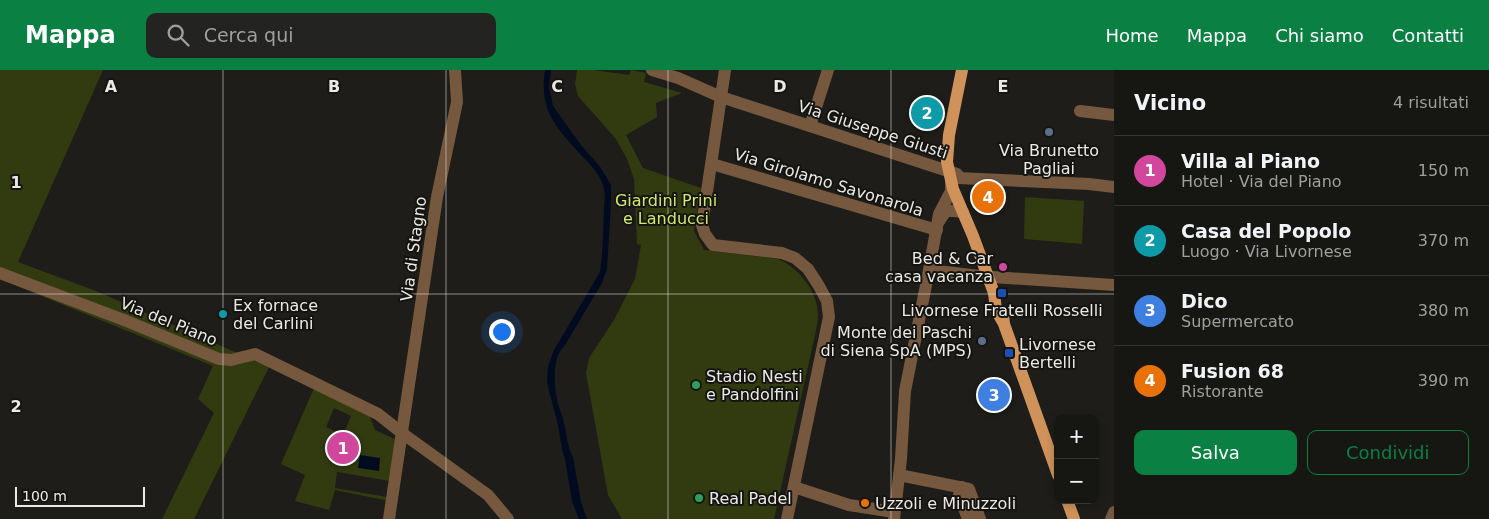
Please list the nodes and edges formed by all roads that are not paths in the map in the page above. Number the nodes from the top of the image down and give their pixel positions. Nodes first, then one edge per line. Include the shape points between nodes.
1 (455, 70) edge
2 (652, 70) edge
3 (725, 70) edge
4 (828, 70) edge
5 (962, 70) edge
6 (721, 97) junction
7 (1080, 110) dead end
8 (1114, 115) edge
9 (810, 126) junction
10 (712, 164) junction
11 (954, 176) junction
12 (1114, 187) edge
13 (961, 203) junction
14 (937, 227) junction
15 (973, 236) junction
16 (930, 270) junction
17 (0, 273) edge
18 (991, 277) junction
19 (1114, 285) edge
20 (402, 433) junction
21 (1054, 464) edge
22 (899, 475) junction
23 (794, 487) junction
24 (966, 488) junction
25 (1068, 504) edge
26 (1114, 512) edge
27 (894, 516) edge
28 (389, 519) edge
29 (508, 519) edge
30 (787, 519) edge
31 (968, 519) edge
32 (980, 519) edge
33 (1074, 519) edge
34 (1111, 519) edge

1 - 20 street, Via di Stagno via 456,102 437,197
2 - 6 street, Via Giuseppe Giusti
3 - 6 street
4 - 9 street
5 - 11 main road via 947,151
6 - 9 street, Via Giuseppe Giusti
6 - 10 street
7 - 8 street
9 - 11 street, Via Giuseppe Giusti
10 - 14 street, Via Girolamo Savonarola
10 - 23 street via 702,225 713,246 782,253 795,258 808,269 827,301 829,317
11 - 12 street, Via Giuseppe Giusti
11 - 13 main road
11 - 14 street
13 - 14 street via 953,211 946,212
13 - 15 main road
13 - 15 main road
14 - 16 street
15 - 18 main road
16 - 18 street
16 - 22 street via 905,391
17 - 20 street, Via del Piano via 219,359 231,360 255,354 378,414
18 - 19 street
18 - 21 main road via 994,293 1002,307 1003,322
20 - 28 street
20 - 29 street, Via del Piano via 488,495
22 - 24 street
22 - 27 street
23 - 27 street
23 - 30 street
24 - 31 street via 959,495
24 - 32 street
25 - 33 main road
26 - 34 street

